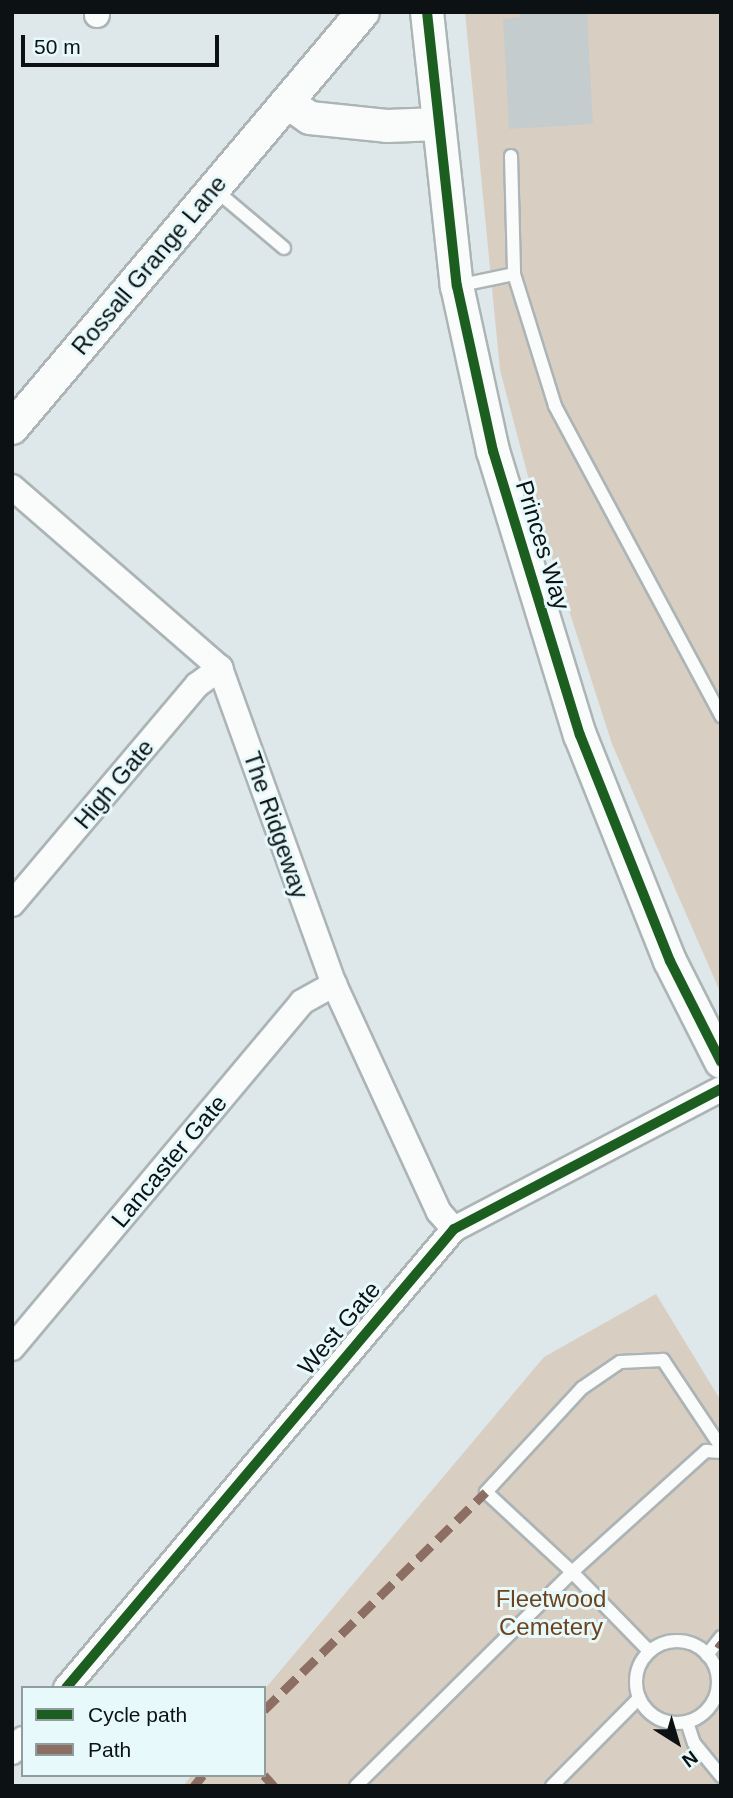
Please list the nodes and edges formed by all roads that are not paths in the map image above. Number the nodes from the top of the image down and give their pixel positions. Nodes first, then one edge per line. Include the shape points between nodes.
1 (363, 12) edge
2 (427, 12) edge
3 (287, 102) junction
4 (439, 124) junction
5 (510, 156) dead end
6 (212, 188) junction
7 (284, 248) dead end
8 (514, 275) junction
9 (457, 286) junction
10 (12, 428) edge
11 (12, 487) edge
12 (220, 668) junction
13 (721, 716) edge
14 (12, 904) edge
15 (334, 984) junction
16 (721, 1062) edge
17 (721, 1089) edge
18 (454, 1229) junction
19 (12, 1348) edge
20 (721, 1450) edge
21 (572, 1572) junction
22 (721, 1637) edge
23 (649, 1651) junction
24 (707, 1655) junction
25 (68, 1686) edge
26 (639, 1698) junction
27 (687, 1722) junction
28 (721, 1776) edge
29 (356, 1786) edge
30 (552, 1786) edge

1 - 3 street, Rossall Grange Lane
2 - 4 street, Princes Way
3 - 4 street via 310,118 387,126
3 - 6 street, Rossall Grange Lane
4 - 9 street, Princes Way
5 - 8 lane
6 - 7 lane
6 - 10 street, Rossall Grange Lane
8 - 9 lane
8 - 13 lane via 555,406
9 - 16 street, Princes Way via 493,451 580,735 670,961
11 - 12 street, The Ridgeway
12 - 14 street, High Gate via 197,685
12 - 15 street, The Ridgeway
15 - 18 street, The Ridgeway via 439,1212
15 - 19 street, Lancaster Gate via 302,1003
17 - 18 street, West Gate
18 - 25 street, West Gate
20 - 21 lane via 706,1451
20 - 21 lane via 663,1360 620,1362 582,1388 486,1492
21 - 23 lane
21 - 29 lane
22 - 24 lane
23 - 24 lane via 680,1641
23 - 26 lane via 636,1674
24 - 27 lane via 717,1690 708,1708
26 - 27 lane via 652,1715
26 - 30 lane
27 - 28 lane via 694,1743

